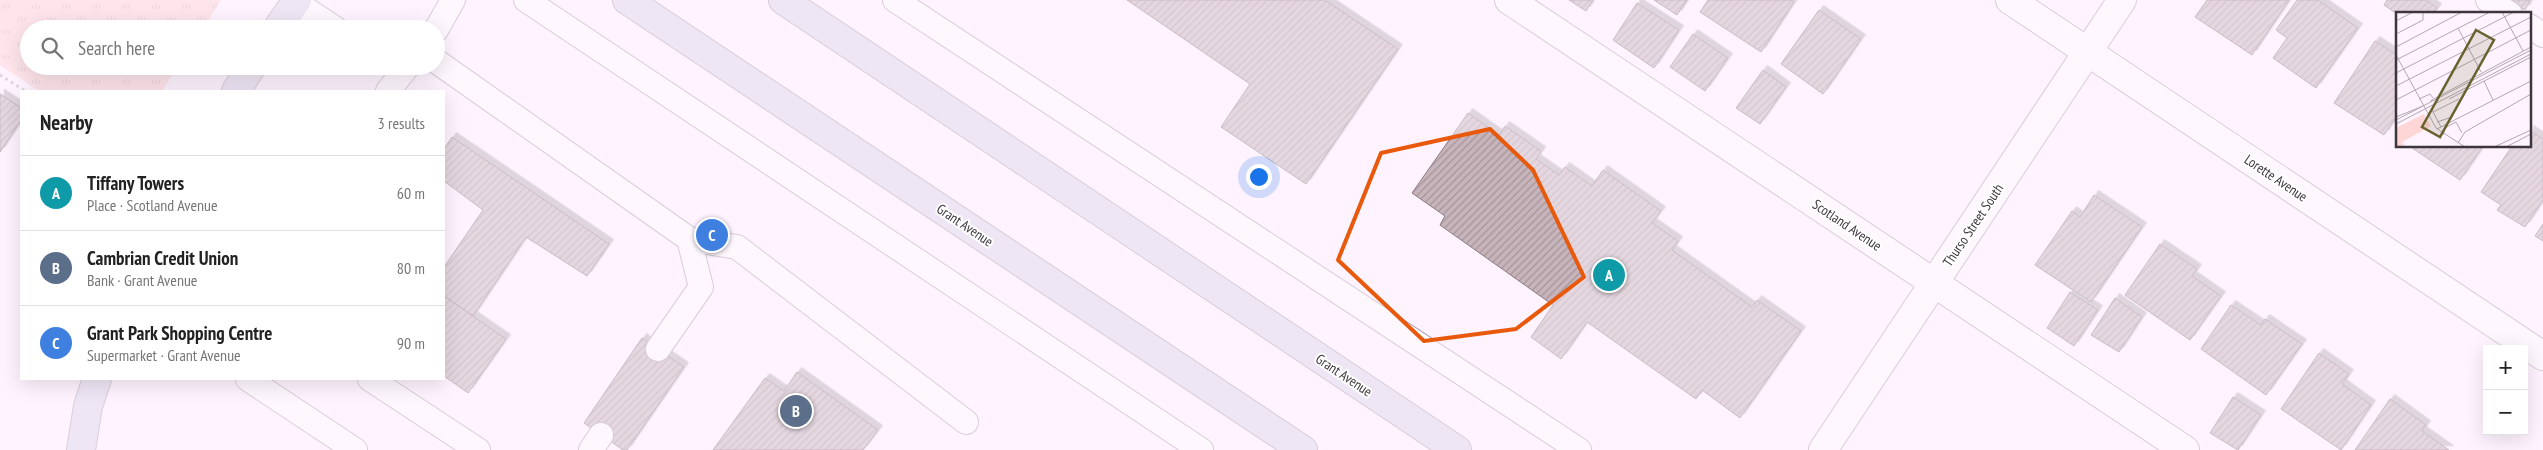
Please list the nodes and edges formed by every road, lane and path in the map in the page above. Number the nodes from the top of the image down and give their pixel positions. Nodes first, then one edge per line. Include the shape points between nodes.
1 (453, 0) edge
2 (526, 0) edge
3 (627, 0) edge
4 (783, 0) edge
5 (896, 0) edge
6 (1509, 0) edge
7 (2010, 0) edge
8 (2122, 0) edge
9 (2488, 0) edge
10 (296, 1) edge
11 (2507, 12) edge
12 (283, 20) edge
13 (323, 20) edge
14 (442, 20) edge
15 (2530, 27) edge
16 (2543, 35) edge
17 (2087, 52) junction
18 (445, 67) edge
19 (0, 75) edge
20 (246, 75) edge
21 (23, 90) edge
22 (237, 90) edge
23 (688, 239) junction
24 (1934, 283) junction
25 (658, 350) dead end
26 (2543, 356) edge
27 (97, 380) edge
28 (250, 380) edge
29 (372, 380) edge
30 (966, 422) dead end
31 (81, 450) edge
32 (355, 450) edge
33 (478, 450) edge
34 (1201, 450) edge
35 (1303, 450) edge
36 (1457, 450) edge
37 (1579, 450) edge
38 (1823, 450) edge
39 (2185, 450) edge

1 - 14 lane
2 - 34 lane
3 - 35 main road, Grant Avenue
4 - 36 main road, Grant Avenue
5 - 37 lane
6 - 24 street, Scotland Avenue
7 - 17 street, Lorette Avenue
8 - 17 street, Thurso Street South
9 - 11 lane
10 - 12 main road
10 - 13 lane
15 - 16 lane
17 - 24 street, Thurso Street South
17 - 26 street, Lorette Avenue
18 - 23 lane
19 - 21 path
20 - 22 main road
23 - 25 lane via 701,287
23 - 30 lane via 737,248
24 - 38 street, Thurso Street South
24 - 39 street, Scotland Avenue
27 - 31 main road via 88,406
28 - 32 lane
29 - 33 lane

